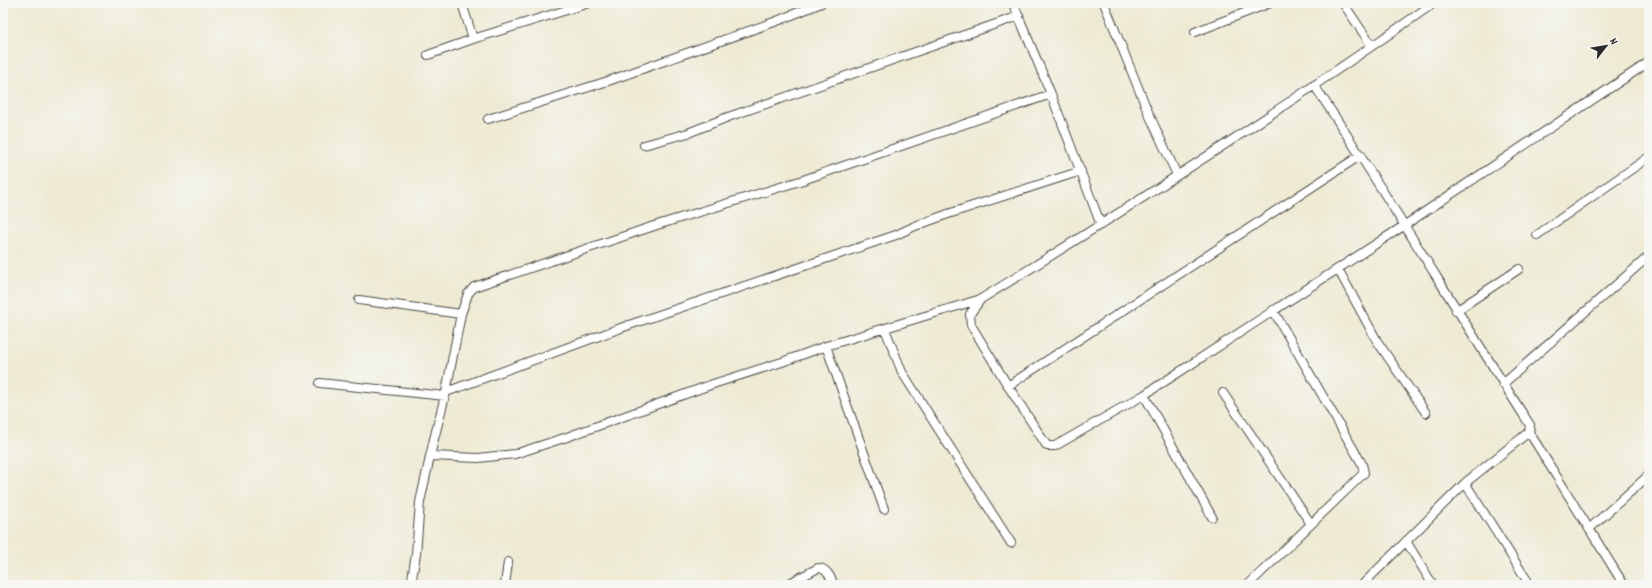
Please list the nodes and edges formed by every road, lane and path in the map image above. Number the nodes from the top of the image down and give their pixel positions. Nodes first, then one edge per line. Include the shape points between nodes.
1 (462, 3) edge
2 (589, 3) edge
3 (821, 3) edge
4 (1013, 3) edge
5 (1104, 3) edge
6 (1270, 3) edge
7 (1343, 3) edge
8 (1434, 3) edge
9 (1019, 16) junction
10 (1195, 32) dead end
11 (473, 39) junction
12 (1372, 46) junction
13 (428, 55) dead end
14 (1649, 62) edge
15 (1314, 85) junction
16 (1051, 94) junction
17 (488, 119) dead end
18 (644, 145) dead end
19 (1361, 155) junction
20 (1649, 157) edge
21 (1081, 171) junction
22 (1177, 175) junction
23 (1101, 225) junction
24 (1405, 225) junction
25 (1537, 235) dead end
26 (1649, 256) edge
27 (1338, 269) junction
28 (1519, 269) dead end
29 (981, 299) junction
30 (359, 300) dead end
31 (1273, 310) junction
32 (1456, 311) junction
33 (461, 314) junction
34 (885, 329) junction
35 (826, 346) junction
36 (320, 383) dead end
37 (1503, 384) junction
38 (1008, 386) junction
39 (1223, 393) dead end
40 (446, 394) junction
41 (1144, 395) junction
42 (1426, 413) dead end
43 (1529, 432) junction
44 (430, 456) junction
45 (1649, 475) edge
46 (1465, 483) junction
47 (884, 509) dead end
48 (1212, 517) dead end
49 (1311, 524) junction
50 (1589, 529) junction
51 (1406, 541) junction
52 (1011, 543) dead end
53 (508, 562) dead end
54 (411, 585) edge
55 (505, 585) edge
56 (786, 585) edge
57 (834, 585) edge
58 (1248, 585) edge
59 (1362, 585) edge
60 (1433, 585) edge
61 (1530, 585) edge
62 (1624, 585) edge

1 - 11 street
2 - 11 street
3 - 17 street via 608,81
4 - 9 street
5 - 22 street via 1148,112
6 - 10 street
7 - 12 street
8 - 12 street
9 - 16 street
9 - 18 street via 749,109 688,133
11 - 13 street
12 - 15 street
14 - 24 street
15 - 19 street
15 - 22 street
16 - 21 street
16 - 33 street via 803,180 654,226 474,287 468,294
19 - 24 street
19 - 38 street
20 - 25 street
21 - 23 street
21 - 40 street via 955,211 896,235 644,320
22 - 23 street
23 - 29 street
24 - 27 street
24 - 32 street
26 - 37 street
27 - 31 street
27 - 42 street via 1377,341
28 - 32 street
29 - 34 street
29 - 38 street via 970,314 972,325
30 - 33 street
31 - 41 street
31 - 49 street via 1364,468 1364,473
32 - 37 street
33 - 40 street
34 - 35 street
34 - 52 street via 902,372
35 - 44 street via 515,454 478,458
35 - 47 street
36 - 40 street
37 - 43 street via 1530,425
38 - 41 street via 1046,446 1055,446
39 - 49 street
40 - 44 street
41 - 48 street
43 - 46 street
43 - 50 street
44 - 54 street via 420,502
45 - 50 street
46 - 51 street
46 - 61 street
49 - 58 street
50 - 62 street
51 - 59 street
51 - 60 street
53 - 55 street
56 - 57 street via 818,568 822,568 829,575

